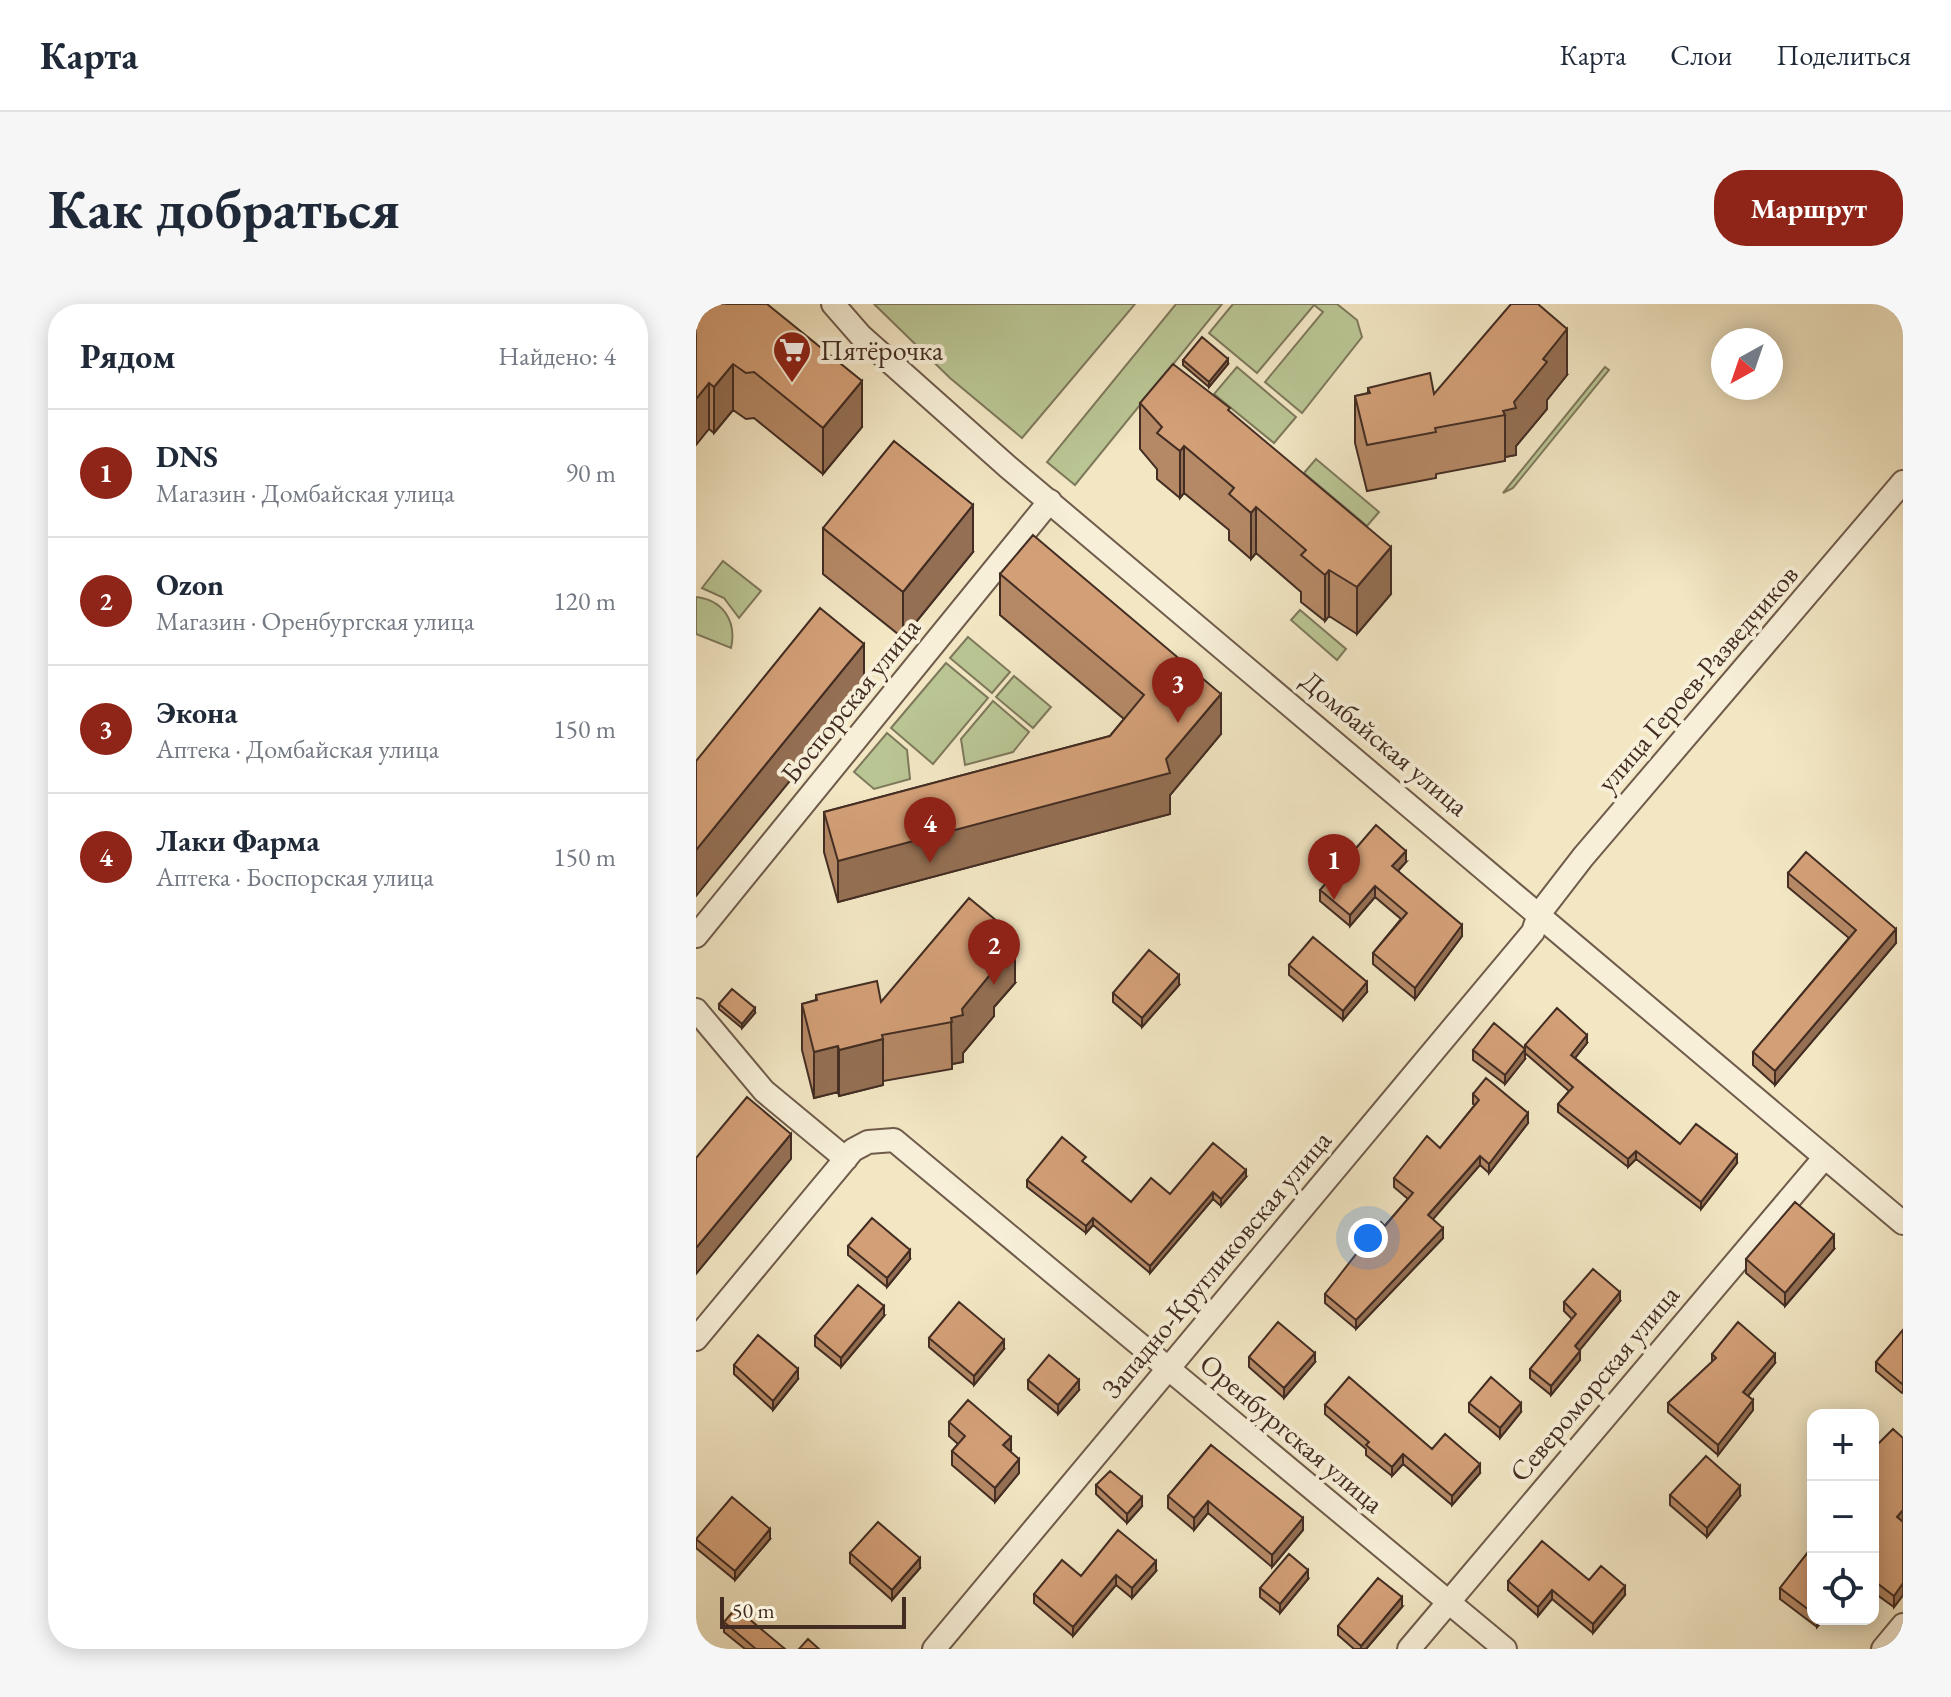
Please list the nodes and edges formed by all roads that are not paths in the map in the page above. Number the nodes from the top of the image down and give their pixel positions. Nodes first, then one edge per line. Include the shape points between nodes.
1 (833, 304) edge
2 (1903, 482) edge
3 (1050, 501) junction
4 (1539, 914) junction
5 (696, 936) edge
6 (696, 1010) edge
7 (1825, 1157) junction
8 (846, 1159) junction
9 (1903, 1223) edge
10 (696, 1339) edge
11 (1168, 1368) junction
12 (1448, 1602) junction
13 (1903, 1625) edge
14 (934, 1649) edge
15 (1409, 1649) edge
16 (1505, 1649) edge
17 (1883, 1649) edge

1 - 3 street, Домбайская улица via 861,336
2 - 4 street, улица Героев-Разведчиков
3 - 4 street, Домбайская улица
3 - 5 street, Боспорская улица
4 - 7 street, Домбайская улица
4 - 11 street, Западно-Кругликовская улица via 1533,932
6 - 8 street via 764,1091
7 - 9 street, Домбайская улица
7 - 12 street, Североморская улица
8 - 10 street
8 - 11 street, Оренбургская улица via 861,1144 894,1140
11 - 12 street, Оренбургская улица
11 - 14 street, Западно-Кругликовская улица
12 - 15 street, Североморская улица
12 - 16 street, Оренбургская улица
13 - 17 street

